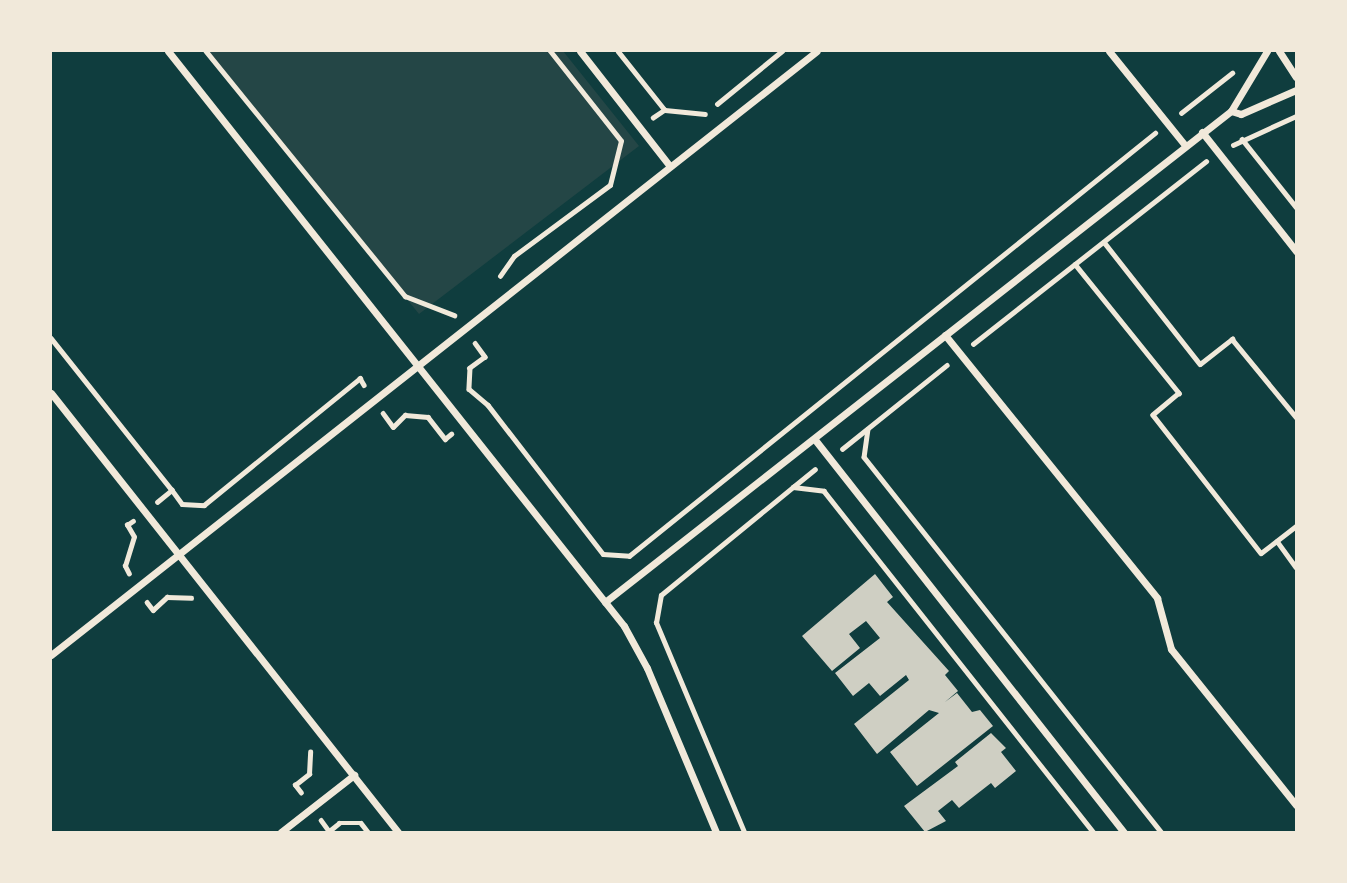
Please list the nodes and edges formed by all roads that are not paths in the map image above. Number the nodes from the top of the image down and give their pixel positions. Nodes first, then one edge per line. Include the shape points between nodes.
1 (168, 51) edge
2 (580, 51) edge
3 (817, 51) edge
4 (1109, 51) edge
5 (1268, 51) edge
6 (1279, 51) edge
7 (1296, 77) edge
8 (1296, 90) edge
9 (1231, 111) junction
10 (1202, 132) junction
11 (1187, 142) junction
12 (670, 166) junction
13 (1296, 251) edge
14 (945, 335) junction
15 (416, 367) junction
16 (51, 393) edge
17 (816, 441) junction
18 (178, 554) junction
19 (605, 602) junction
20 (51, 655) edge
21 (354, 775) junction
22 (1296, 805) edge
23 (281, 832) edge
24 (398, 832) edge
25 (716, 832) edge
26 (1124, 832) edge

1 - 15 street
2 - 12 street
3 - 12 street
4 - 11 street
5 - 9 street
6 - 7 street
8 - 9 street via 1241,114
9 - 10 street
10 - 11 street
10 - 13 street
11 - 14 street
12 - 15 street
14 - 17 street
14 - 22 street via 1157,598 1171,649
15 - 18 street
15 - 19 street
16 - 18 street
17 - 19 street
17 - 26 street
18 - 20 street
18 - 21 street
19 - 25 street via 643,660
21 - 23 street
21 - 24 street

